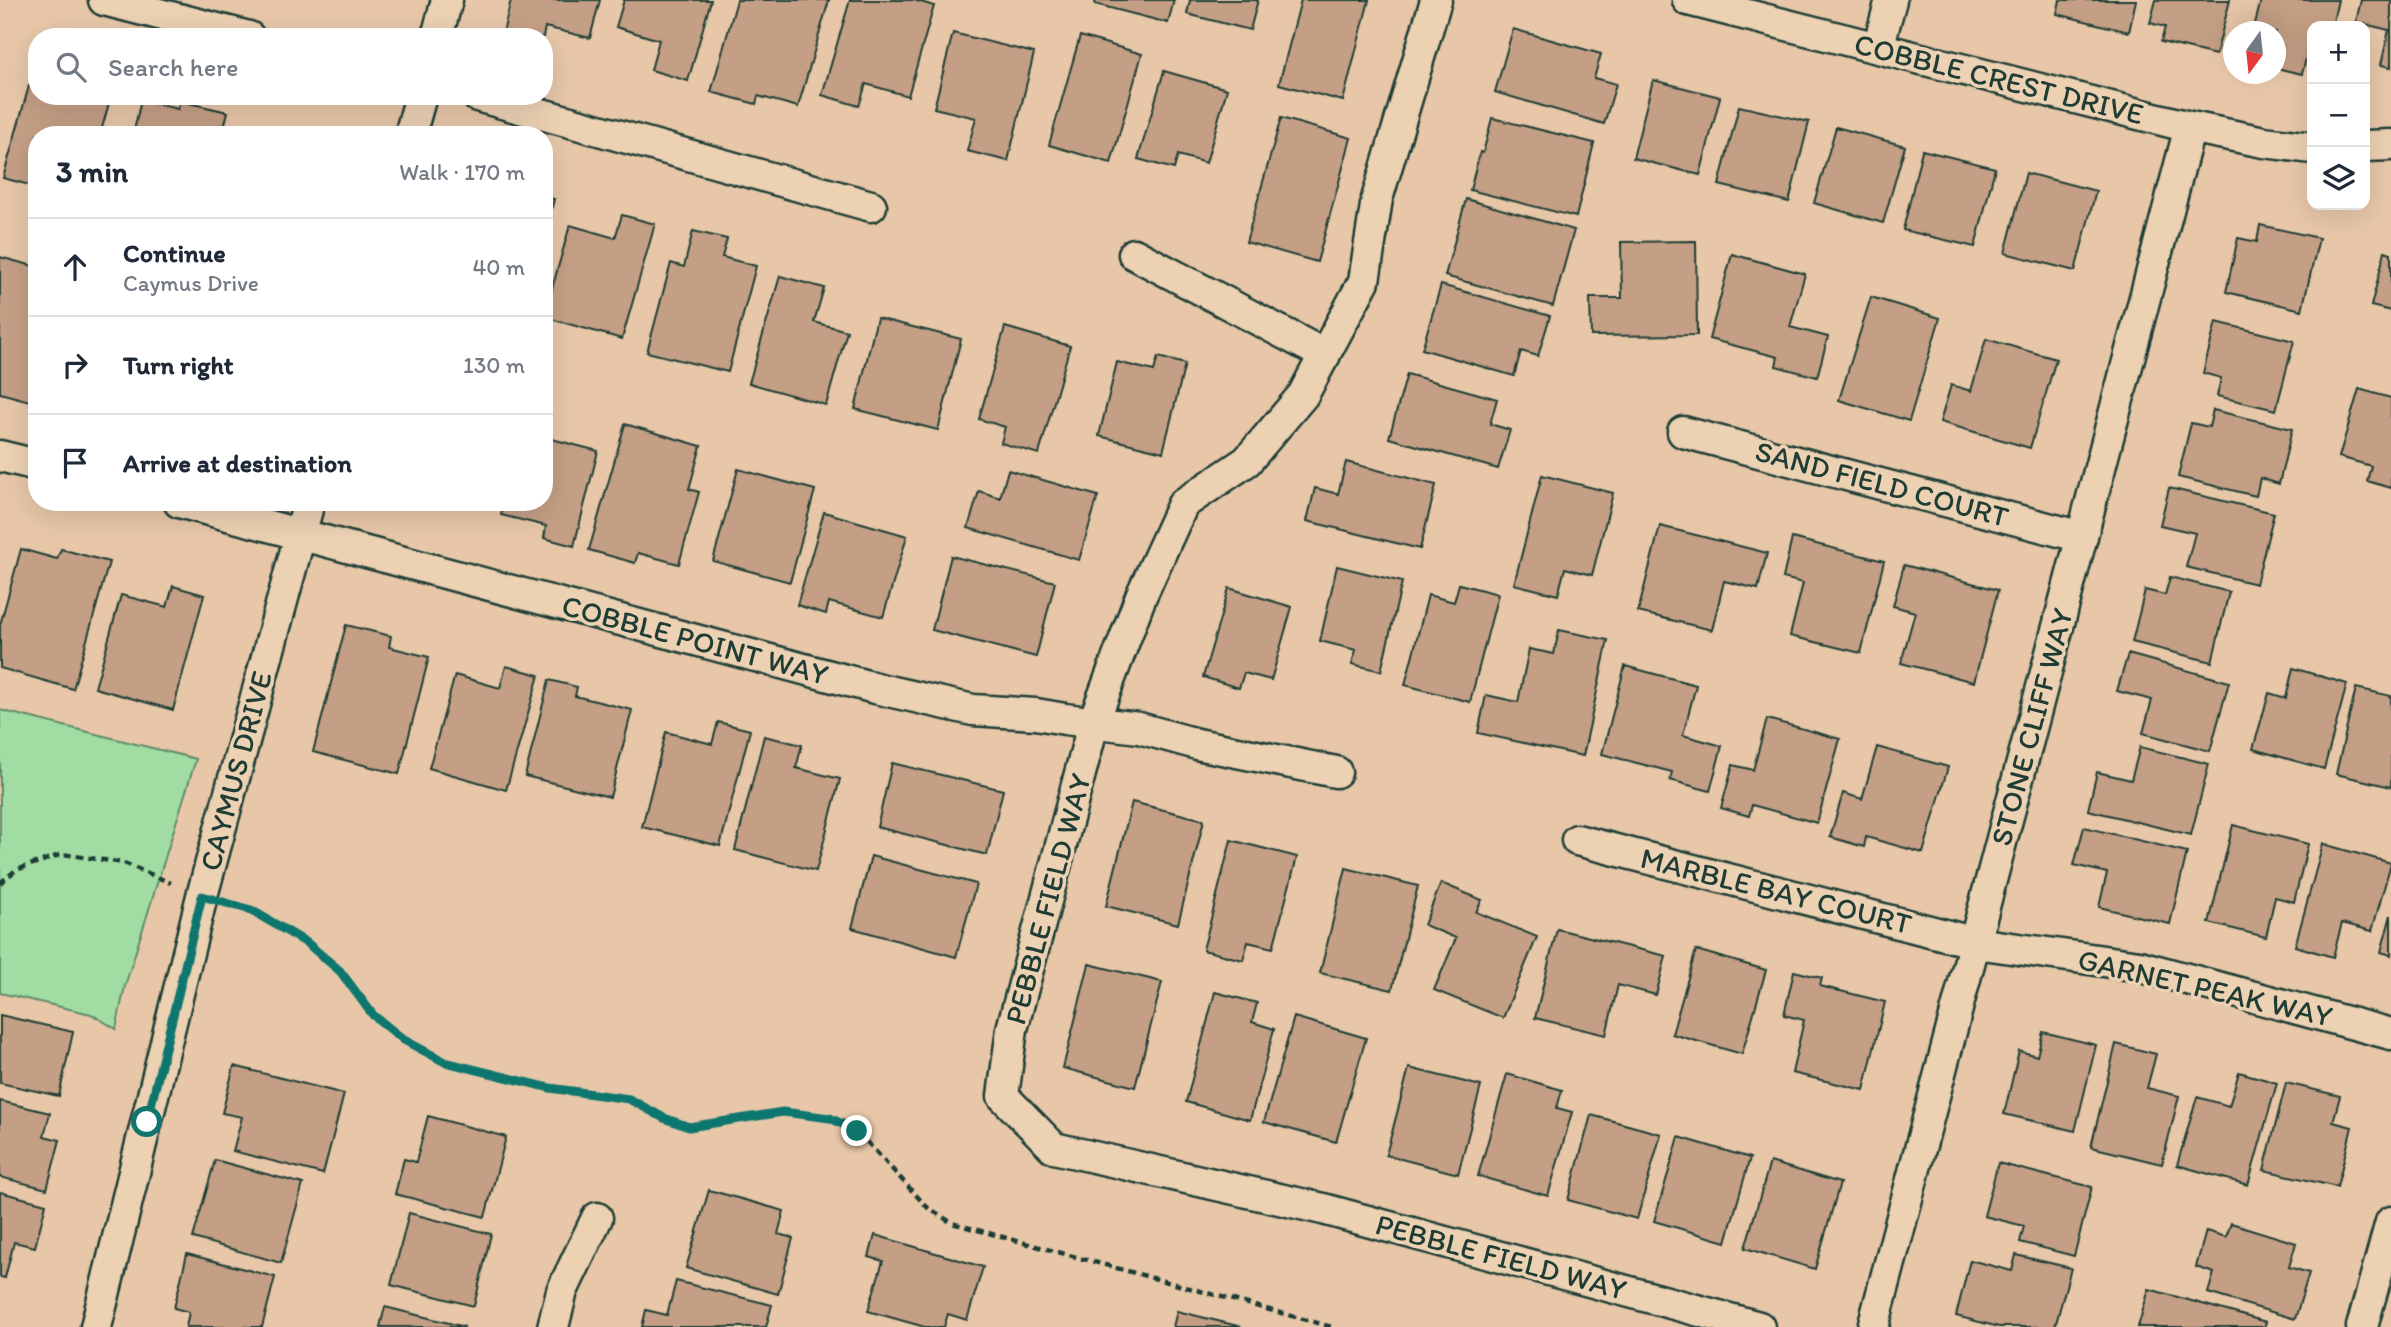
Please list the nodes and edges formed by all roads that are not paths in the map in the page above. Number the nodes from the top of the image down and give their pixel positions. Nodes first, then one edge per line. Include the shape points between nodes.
1 (104, 0) edge
2 (447, 0) edge
3 (1436, 0) edge
4 (1688, 0) edge
5 (1891, 0) edge
6 (214, 28) edge
7 (439, 28) edge
8 (1878, 48) junction
9 (418, 105) edge
10 (509, 105) edge
11 (413, 126) edge
12 (2190, 127) junction
13 (2391, 145) edge
14 (2370, 146) edge
15 (2307, 147) edge
16 (871, 206) dead end
17 (1134, 254) dead end
18 (1325, 355) junction
19 (1683, 432) dead end
20 (0, 456) edge
21 (28, 463) edge
22 (213, 511) edge
23 (307, 511) edge
24 (301, 534) junction
25 (2082, 537) junction
26 (1094, 721) junction
27 (1336, 772) dead end
28 (1577, 840) dead end
29 (1976, 943) junction
30 (2391, 1034) edge
31 (597, 1218) dead end
32 (2391, 1222) edge
33 (96, 1327) edge
34 (553, 1327) edge
35 (1759, 1327) edge
36 (1872, 1327) edge
37 (2362, 1327) edge

1 - 6 street
2 - 7 street
3 - 18 street, PEBBLE FIELD WAY via 1377,200 1364,281
4 - 8 street, COBBLE CREST DRIVE
5 - 8 street
8 - 12 street, COBBLE CREST DRIVE
9 - 11 street
10 - 16 street
12 - 15 street, COBBLE CREST DRIVE
12 - 25 street, STONE CLIFF WAY
13 - 14 street
17 - 18 street
18 - 26 street, PEBBLE FIELD WAY via 1303,395 1247,461 1183,504 1141,596
19 - 25 street, SAND FIELD COURT
20 - 21 street
22 - 24 street, COBBLE POINT WAY
23 - 24 street, CAYMUS DRIVE
24 - 26 street, COBBLE POINT WAY via 875,688 973,710
24 - 33 street, CAYMUS DRIVE via 202,896
25 - 29 street, STONE CLIFF WAY
26 - 27 street, COBBLE POINT WAY
26 - 35 street, PEBBLE FIELD WAY via 1012,1029 1003,1096 1054,1148 1323,1209
28 - 29 street, MARBLE BAY COURT
29 - 30 street, GARNET PEAK WAY via 2139,966
29 - 36 street, STONE CLIFF WAY
31 - 34 street via 562,1292
32 - 37 street

